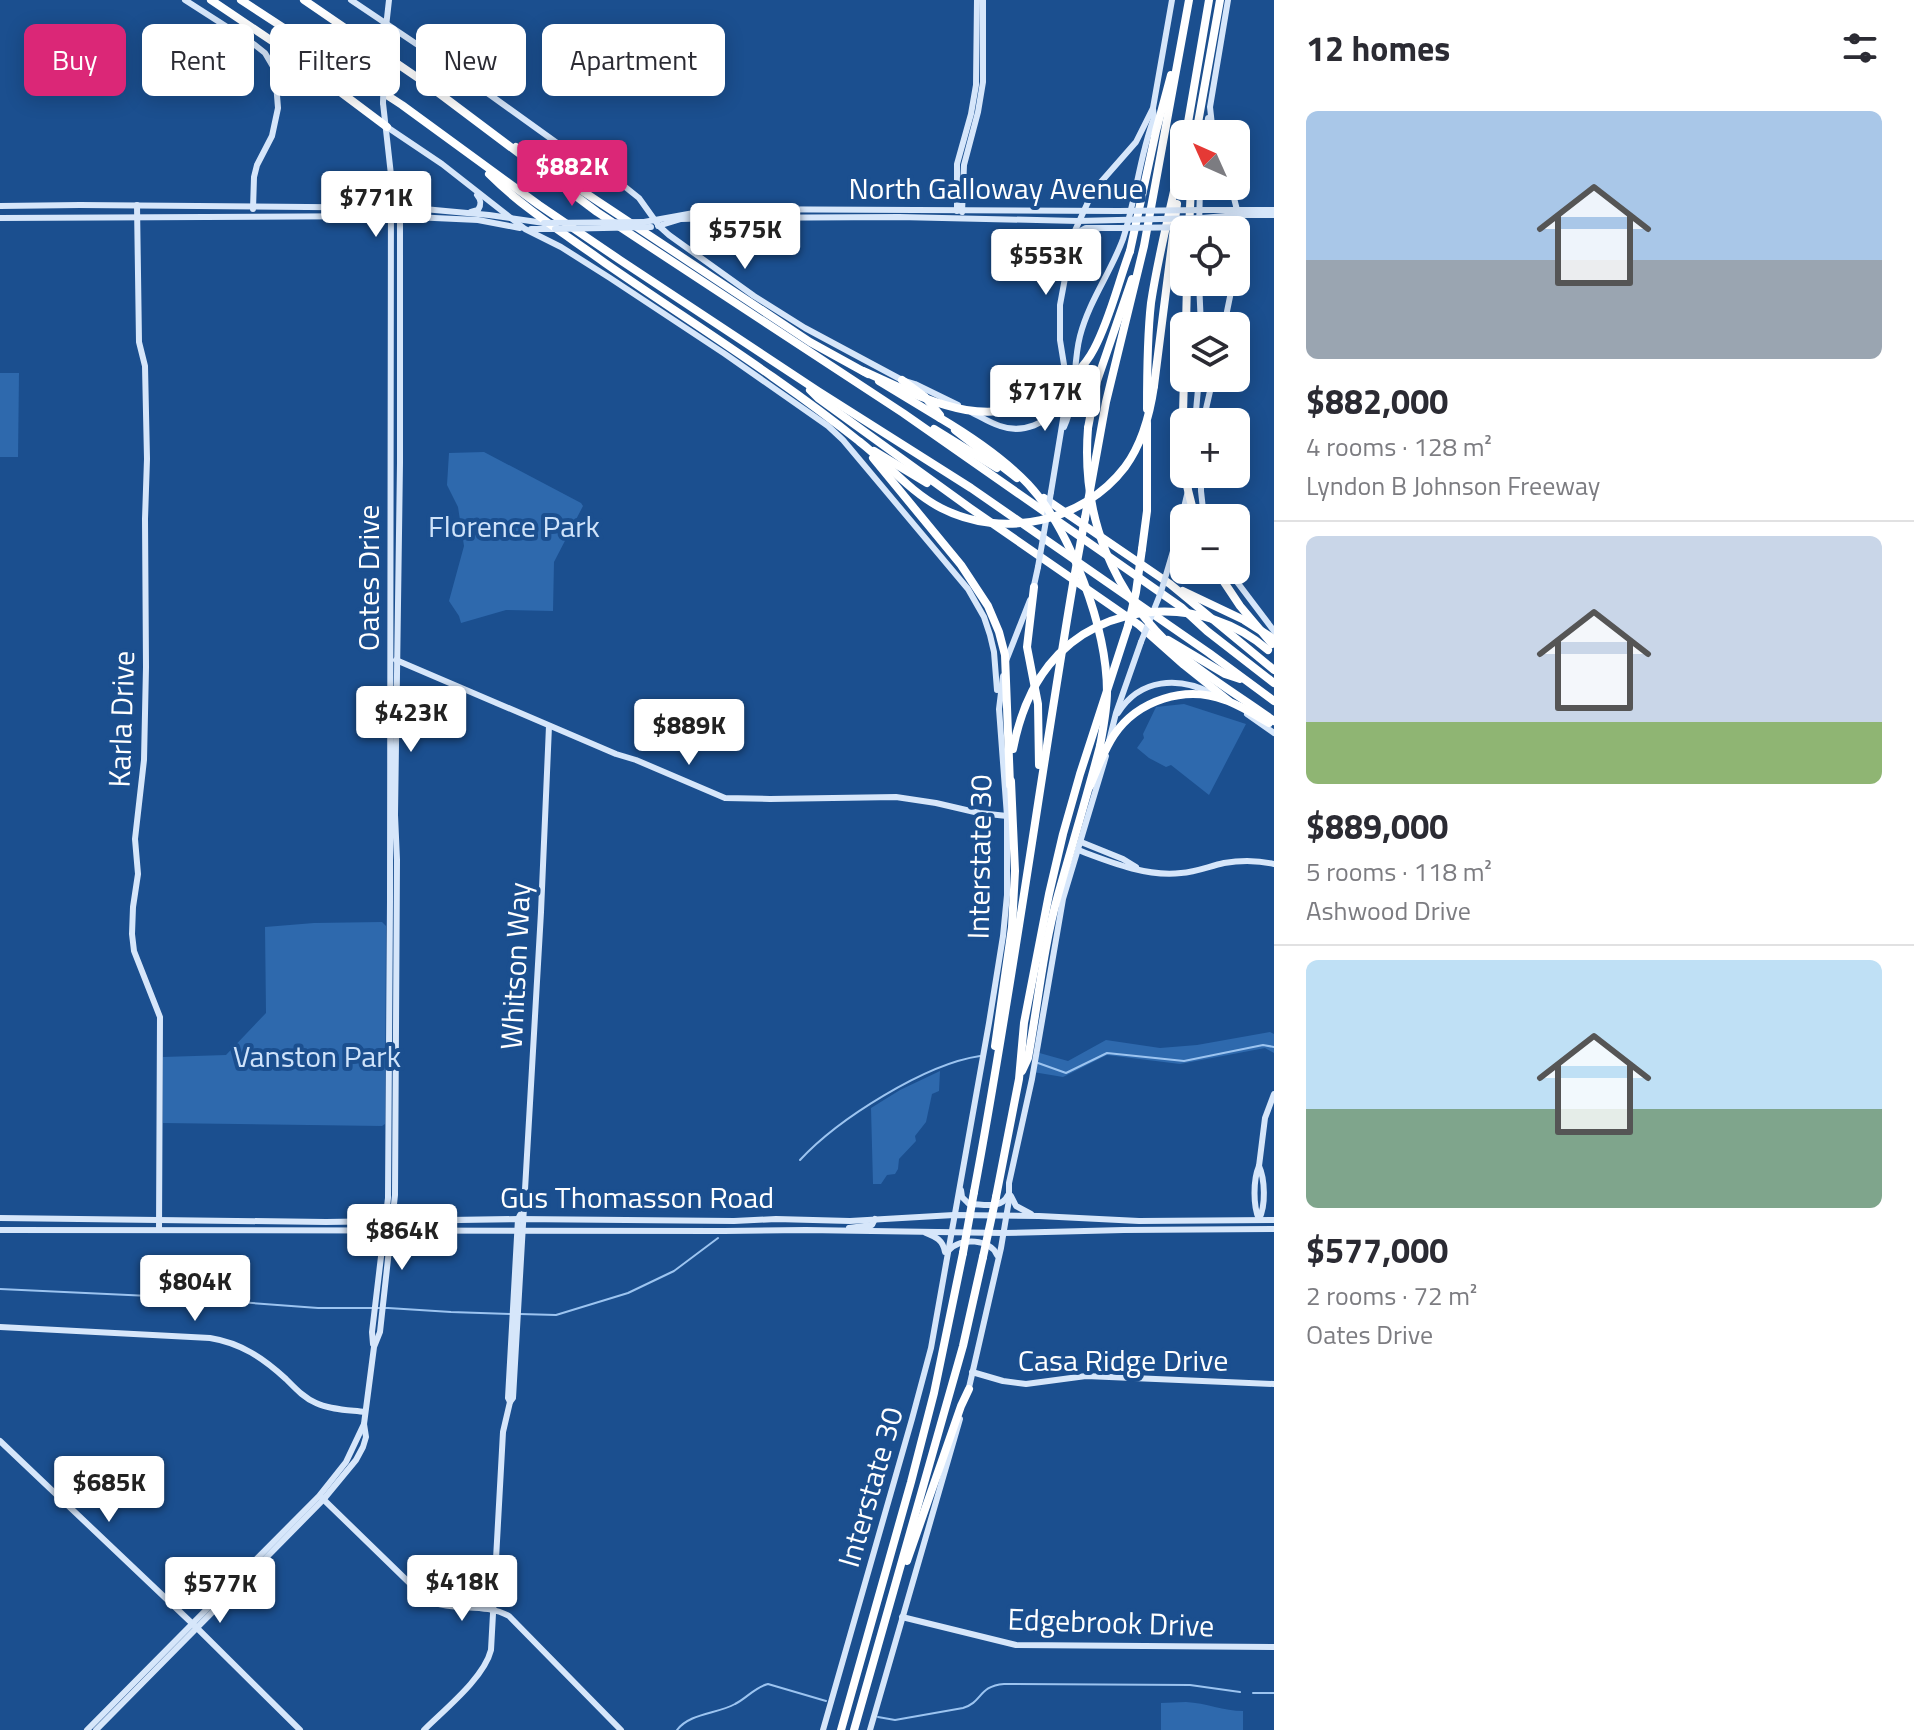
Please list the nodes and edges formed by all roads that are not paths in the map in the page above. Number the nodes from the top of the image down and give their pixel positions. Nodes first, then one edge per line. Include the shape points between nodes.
1 (185, 0) edge
2 (211, 0) edge
3 (241, 0) edge
4 (304, 0) edge
5 (351, 0) edge
6 (388, 0) edge
7 (980, 0) edge
8 (1172, 0) edge
9 (1189, 0) edge
10 (1209, 0) edge
11 (1220, 0) edge
12 (1228, 0) edge
13 (370, 13) junction
14 (385, 24) joint
15 (400, 34) edge
16 (1179, 56) junction
17 (383, 96) edge
18 (1210, 107) junction
19 (1153, 108) junction
20 (1188, 120) edge
21 (1199, 120) edge
22 (1208, 120) edge
23 (1211, 120) edge
24 (387, 127) junction
25 (500, 138) junction
26 (468, 154) junction
27 (470, 186) junction
28 (1172, 200) edge
29 (1178, 200) edge
30 (1234, 200) edge
31 (137, 205) junction
32 (252, 205) junction
33 (0, 206) edge
34 (312, 207) junction
35 (400, 207) junction
36 (960, 210) junction
37 (1011, 210) junction
38 (1084, 210) junction
39 (391, 212) junction
40 (465, 213) junction
41 (1237, 213) junction
42 (1274, 213) edge
43 (1202, 214) junction
44 (253, 216) junction
45 (311, 216) junction
46 (400, 216) junction
47 (1237, 216) edge
48 (138, 217) junction
49 (0, 218) edge
50 (512, 219) junction
51 (959, 219) junction
52 (1010, 219) junction
53 (1078, 221) junction
54 (670, 222) junction
55 (655, 224) junction
56 (1119, 224) junction
57 (549, 227) junction
58 (1170, 227) edge
59 (525, 229) junction
60 (1146, 232) junction
61 (669, 235) junction
62 (1073, 235) junction
63 (548, 240) junction
64 (1134, 253) junction
65 (863, 371) junction
66 (1066, 377) junction
67 (802, 380) junction
68 (902, 380) junction
69 (903, 413) junction
70 (828, 426) junction
71 (1060, 437) junction
72 (860, 442) junction
73 (1025, 484) junction
74 (1189, 488) edge
75 (959, 500) junction
76 (1170, 584) junction
77 (1225, 584) edge
78 (1239, 584) edge
79 (1034, 587) junction
80 (1139, 625) junction
81 (1274, 631) edge
82 (1273, 647) edge
83 (393, 660) junction
84 (1274, 670) edge
85 (1248, 682) junction
86 (1274, 683) edge
87 (1274, 701) edge
88 (1237, 708) junction
89 (999, 709) junction
90 (1113, 723) junction
91 (1274, 723) edge
92 (549, 726) junction
93 (1274, 733) edge
94 (1010, 785) junction
95 (1090, 786) junction
96 (1038, 794) junction
97 (1007, 816) junction
98 (1077, 848) junction
99 (1274, 864) edge
100 (1019, 1079) junction
101 (1274, 1094) edge
102 (989, 1110) junction
103 (960, 1186) junction
104 (1010, 1192) junction
105 (954, 1215) junction
106 (1007, 1216) junction
107 (1039, 1216) junction
108 (0, 1218) edge
109 (520, 1219) junction
110 (673, 1219) junction
111 (875, 1219) junction
112 (1259, 1219) junction
113 (159, 1220) junction
114 (389, 1220) junction
115 (1274, 1220) edge
116 (276, 1221) junction
117 (1274, 1229) edge
118 (0, 1230) edge
119 (159, 1230) junction
120 (276, 1230) junction
121 (388, 1230) junction
122 (520, 1230) junction
123 (673, 1231) junction
124 (847, 1231) junction
125 (951, 1231) junction
126 (922, 1232) junction
127 (1003, 1233) junction
128 (947, 1255) junction
129 (999, 1259) junction
130 (0, 1327) edge
131 (972, 1372) junction
132 (1274, 1384) edge
133 (969, 1389) junction
134 (365, 1412) junction
135 (0, 1441) edge
136 (321, 1498) junction
137 (494, 1610) junction
138 (888, 1610) junction
139 (902, 1617) junction
140 (194, 1626) junction
141 (1274, 1647) edge
142 (87, 1730) edge
143 (96, 1730) edge
144 (300, 1730) edge
145 (424, 1730) edge
146 (621, 1730) edge
147 (823, 1730) edge
148 (841, 1730) edge
149 (854, 1730) edge
150 (870, 1730) edge

1 - 32 main road via 255,45 275,70 277,119 254,177
2 - 24 highway
3 - 26 highway
4 - 25 highway
5 - 13 main road
6 - 13 main road via 381,10
6 - 14 main road, Oates Drive
7 - 36 main road via 983,82 965,144
8 - 19 main road, Interstate 30
9 - 16 highway
10 - 20 highway
11 - 21 highway
12 - 18 main road
13 - 14 main road
15 - 55 main road via 619,182 639,198
16 - 60 highway
16 - 64 highway via 1167,86
17 - 24 main road, Oates Drive, bridge
18 - 22 main road
18 - 23 main road
19 - 38 main road, Interstate 30 via 1136,142 1093,191
19 - 71 main road via 1125,232 1080,337 1071,411
24 - 27 main road
24 - 39 main road, Oates Drive
25 - 65 highway via 810,342
25 - 69 highway via 597,212
26 - 67 highway
26 - 72 highway via 575,243
27 - 40 main road via 481,205
27 - 50 main road
28 - 100 highway, bridge via 1151,306 1147,511 1136,592 1063,834 1024,1023
29 - 72 highway, bridge via 1151,408 1131,456 1092,498 1056,517 991,524 943,509
30 - 41 main road
31 - 32 main road, North Galloway Avenue
31 - 33 main road, North Galloway Avenue
31 - 48 main road, Karla Drive
32 - 34 main road, North Galloway Avenue
32 - 44 main road
34 - 39 main road, North Galloway Avenue
34 - 45 main road
35 - 39 main road, North Galloway Avenue
35 - 40 main road, North Galloway Avenue
35 - 46 main road, Oates Drive
36 - 37 main road, North Galloway Avenue
36 - 51 main road
36 - 55 main road, North Galloway Avenue via 716,209
37 - 38 main road, North Galloway Avenue
37 - 52 main road
38 - 43 main road, North Galloway Avenue, bridge
38 - 53 main road, Interstate 30
39 - 45 main road, North Galloway Avenue
39 - 46 main road, North Galloway Avenue
39 - 83 main road, Oates Drive
40 - 50 main road, North Galloway Avenue
41 - 42 main road, North Galloway Avenue
41 - 43 main road, North Galloway Avenue
41 - 47 main road
43 - 56 main road, North Galloway Avenue, bridge
44 - 45 main road, North Galloway Avenue
44 - 48 main road, North Galloway Avenue
46 - 59 main road, North Galloway Avenue via 478,220
46 - 83 main road, Oates Drive
48 - 49 main road, North Galloway Avenue
48 - 113 main road, Karla Drive via 147,459 146,667 132,934 160,1017
50 - 57 main road, North Galloway Avenue
50 - 59 main road
51 - 52 main road, North Galloway Avenue
51 - 54 main road, North Galloway Avenue
52 - 53 main road, North Galloway Avenue
53 - 56 main road, North Galloway Avenue
53 - 62 main road, Interstate 30
54 - 55 main road, North Galloway Avenue
54 - 61 main road
55 - 57 main road, North Galloway Avenue, bridge
55 - 57 main road, North Galloway Avenue, bridge
55 - 61 main road
56 - 58 main road, bridge
56 - 62 main road
57 - 59 main road, North Galloway Avenue
57 - 63 main road
59 - 63 main road
60 - 64 highway
60 - 96 highway, bridge via 1106,402
61 - 68 main road via 794,322
62 - 66 main road, Interstate 30 via 1060,305
63 - 70 main road
64 - 65 highway, bridge via 1089,357 1067,382 1037,401 1001,412 969,411 925,399
64 - 91 highway, bridge via 1088,428 1087,478 1097,530 1122,583 1159,635
65 - 95 highway, bridge via 1001,458 1029,485 1061,532 1090,603 1104,657 1104,724
66 - 68 main road via 1056,409 1022,429 1000,427
66 - 71 main road, Interstate 30
67 - 75 highway via 818,398
67 - 85 highway via 971,488
68 - 73 highway via 957,432
69 - 73 highway
69 - 86 highway via 1181,607
70 - 75 highway
70 - 89 main road via 880,481 976,602 994,652
71 - 79 main road, Interstate 30, bridge
72 - 94 highway, bridge via 988,606 1006,666
73 - 76 highway
74 - 90 main road, bridge via 1161,592
75 - 80 highway
76 - 82 highway via 1244,620
76 - 84 highway
77 - 82 highway, bridge
78 - 81 main road
79 - 89 main road, Interstate 30 via 1008,655
79 - 96 highway via 1027,647 1038,704
80 - 85 highway
80 - 88 highway
82 - 94 highway, bridge via 1214,618 1173,611 1126,616 1083,634 1049,665 1026,702
83 - 92 main road
83 - 114 main road, Oates Drive via 395,1159
85 - 87 highway
88 - 90 main road via 1196,686 1163,682 1132,696
88 - 93 main road
89 - 97 main road, Interstate 30
90 - 98 main road
91 - 95 highway, bridge via 1215,697 1166,698 1121,726
92 - 97 main road via 725,798 896,797
92 - 109 main road, Whitson Way
94 - 102 highway via 1012,927
95 - 98 highway
96 - 102 highway
97 - 103 main road, Interstate 30 via 1003,936
98 - 99 main road via 1156,873 1178,874 1234,862
98 - 100 highway via 1058,895 1028,1058
98 - 104 main road via 1058,919
100 - 138 highway, bridge via 963,1346
101 - 112 main road via 1256,1173
102 - 148 highway, bridge via 934,1393
103 - 104 main road via 969,1204 1002,1203
103 - 105 main road, Interstate 30
104 - 106 main road
104 - 107 main road via 1020,1209
105 - 106 main road, Gus Thomasson Road
105 - 111 main road, Gus Thomasson Road
105 - 125 main road, Interstate 30
106 - 107 main road, Gus Thomasson Road
106 - 127 main road
107 - 112 main road, Gus Thomasson Road
108 - 113 main road, Gus Thomasson Road
109 - 110 main road, Gus Thomasson Road
109 - 114 main road, Gus Thomasson Road
109 - 122 main road
110 - 111 main road, Gus Thomasson Road
110 - 123 main road
111 - 124 main road via 872,1225
112 - 115 main road, Gus Thomasson Road
113 - 116 main road, Gus Thomasson Road
113 - 119 main road, Karla Drive
114 - 116 main road, Gus Thomasson Road
114 - 121 main road, Oates Drive
116 - 120 main road
117 - 127 main road, Gus Thomasson Road
118 - 119 main road, Gus Thomasson Road
119 - 120 main road, Gus Thomasson Road
120 - 121 main road, Gus Thomasson Road
121 - 122 main road, Gus Thomasson Road
121 - 134 main road, Oates Drive via 380,1332
122 - 123 main road, Gus Thomasson Road
122 - 137 main road
123 - 124 main road, Gus Thomasson Road
124 - 126 main road, Gus Thomasson Road
125 - 126 main road, Gus Thomasson Road
125 - 127 main road, Gus Thomasson Road
125 - 128 main road, Interstate 30
126 - 128 main road via 943,1243
127 - 129 main road
128 - 129 main road via 963,1242 988,1244
128 - 147 main road, Interstate 30 via 922,1383
129 - 131 main road
130 - 134 main road via 224,1341 257,1355 307,1399
131 - 132 main road, Casa Ridge Drive via 1026,1384 1086,1376
131 - 133 main road
133 - 138 highway
133 - 139 main road
134 - 136 main road, Oates Drive via 346,1462
135 - 140 main road
136 - 137 main road via 427,1600 445,1607
136 - 140 main road, Oates Drive
137 - 145 main road via 484,1668
137 - 146 main road via 509,1616
138 - 149 highway
139 - 141 main road, Edgebrook Drive via 1016,1645
139 - 150 main road
140 - 142 main road, Oates Drive
140 - 143 main road, Oates Drive
140 - 144 main road

